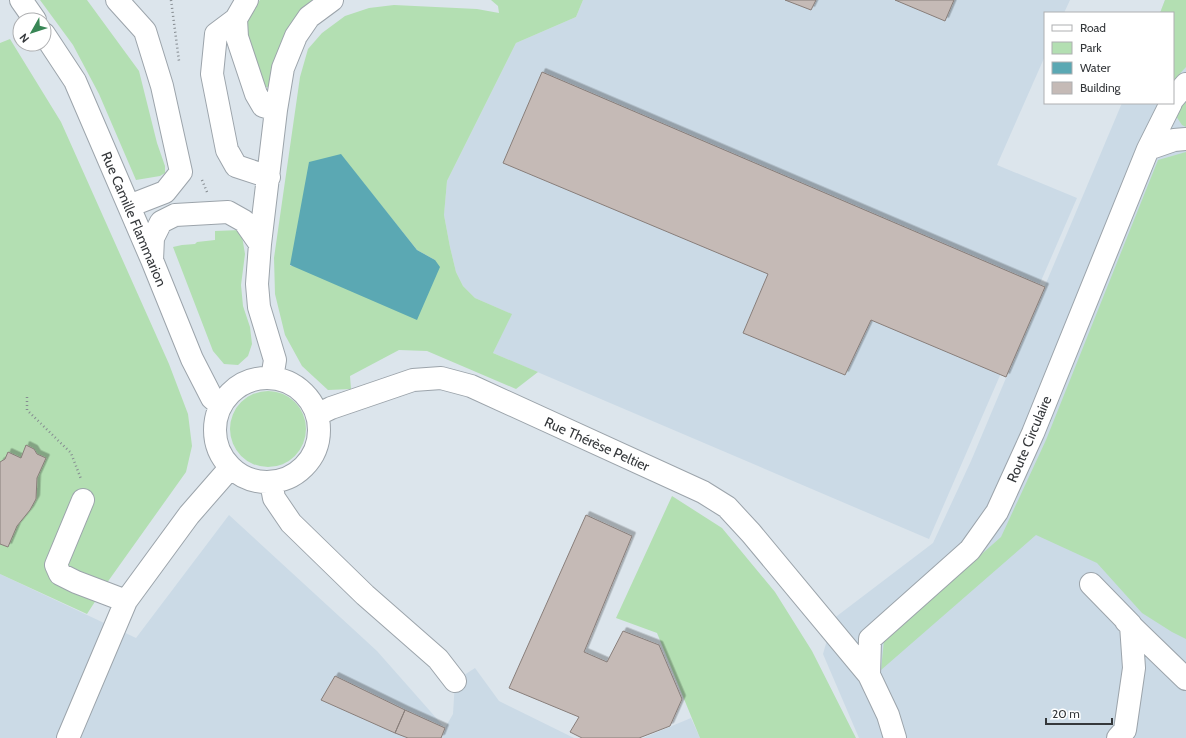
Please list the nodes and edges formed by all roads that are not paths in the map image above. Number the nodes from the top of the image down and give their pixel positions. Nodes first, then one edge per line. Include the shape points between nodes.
1 (21, 0) edge
2 (117, 0) edge
3 (247, 0) edge
4 (332, 0) edge
5 (29, 12) edge
6 (236, 19) junction
7 (52, 46) edge
8 (1186, 84) edge
9 (1174, 98) edge
10 (1170, 104) edge
11 (276, 110) junction
12 (1186, 139) edge
13 (1148, 149) junction
14 (269, 176) junction
15 (129, 206) junction
16 (260, 244) junction
17 (152, 260) junction
18 (272, 378) junction
19 (220, 405) junction
20 (317, 415) junction
21 (230, 468) junction
22 (271, 482) junction
23 (83, 500) road end
24 (1091, 584) dead end
25 (126, 601) junction
26 (1126, 621) junction
27 (869, 675) junction
28 (1186, 679) edge
29 (455, 681) dead end
30 (70, 737) edge
31 (895, 738) edge
32 (1118, 738) edge

1 - 5 street
2 - 15 street via 145,31 162,86 181,172 165,192
3 - 6 street
4 - 11 street via 309,17 296,36 283,68
6 - 11 street via 237,37 256,94 263,106
6 - 14 street via 216,34 212,74 227,150 236,166
7 - 15 street, Rue Camille Flammarion via 75,81
8 - 9 street
10 - 13 street, Route Circulaire
11 - 14 street
12 - 13 street via 1174,140
13 - 27 street, Route Circulaire via 1033,433 997,512 970,550 870,638
14 - 16 street
15 - 17 street, Rue Camille Flammarion
16 - 17 street via 244,221 228,212 175,215 161,222 153,238
16 - 18 street via 257,284 259,307 275,360
17 - 19 street, Rue Camille Flammarion via 192,358 212,398
18 - 19 street via 256,379 242,384 229,393
18 - 20 street via 287,382 300,390 310,401
19 - 21 street via 215,421 215,438 220,454
20 - 22 street via 319,430 310,460 286,479
20 - 27 street, Rue Thérèse Peltier via 413,380 442,378 471,386 703,492 727,508 751,533
21 - 22 street via 256,482
21 - 25 street via 189,515
22 - 29 street via 274,498 291,523 365,595 438,659
23 - 25 street via 56,565 60,574
24 - 26 street
25 - 30 street
26 - 28 street
26 - 32 street via 1130,625 1134,668 1125,730
27 - 31 street, Route Circulaire via 888,715

